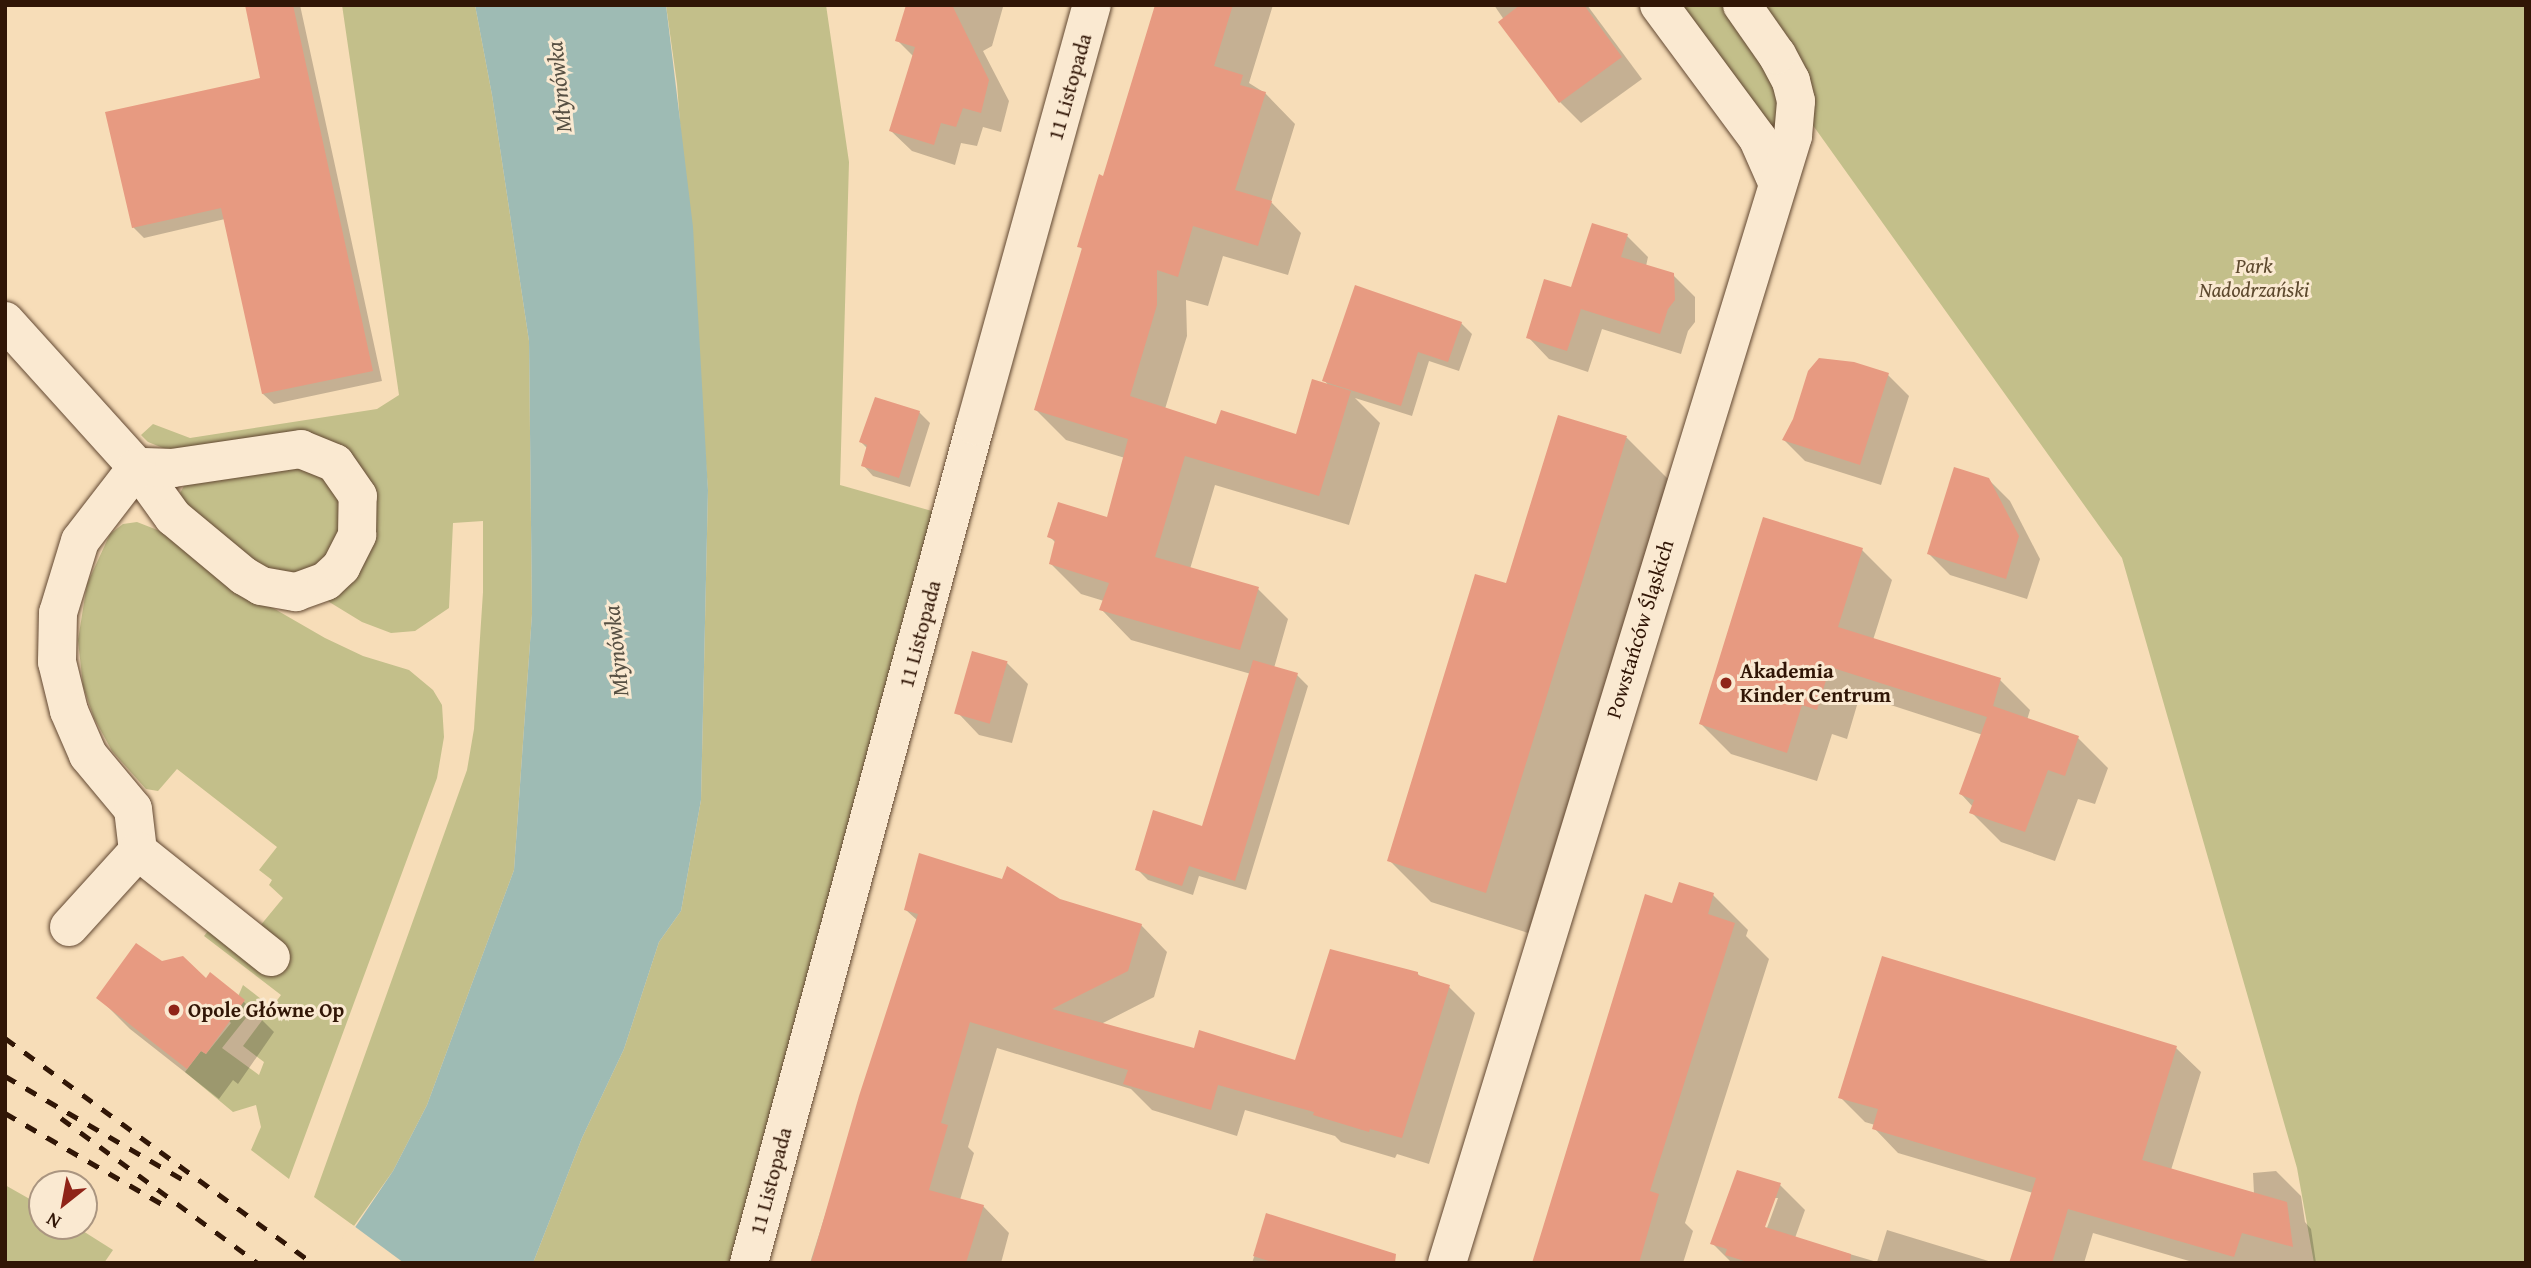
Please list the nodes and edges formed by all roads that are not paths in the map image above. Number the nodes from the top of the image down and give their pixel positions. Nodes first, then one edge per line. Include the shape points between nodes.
1 (1093, 5) edge
2 (1659, 5) edge
3 (1742, 5) edge
4 (1777, 182) junction
5 (5, 321) edge
6 (136, 467) junction
7 (138, 851) junction
8 (69, 928) dead end
9 (271, 957) dead end
10 (749, 1263) edge
11 (1447, 1263) edge

1 - 10 street, 11 Listopada
2 - 4 street via 1758,139
3 - 4 street, Powstańców Śląskich via 1777,55 1796,101 1793,136
4 - 11 street, Powstańców Śląskich
5 - 6 street
6 - 6 street via 173,468 285,449 316,453 334,463 358,496 357,535 341,567 326,580 296,592 261,586 173,517
6 - 7 street via 80,541 63,588 56,640 69,711 89,754 133,809
7 - 8 street
7 - 9 street

